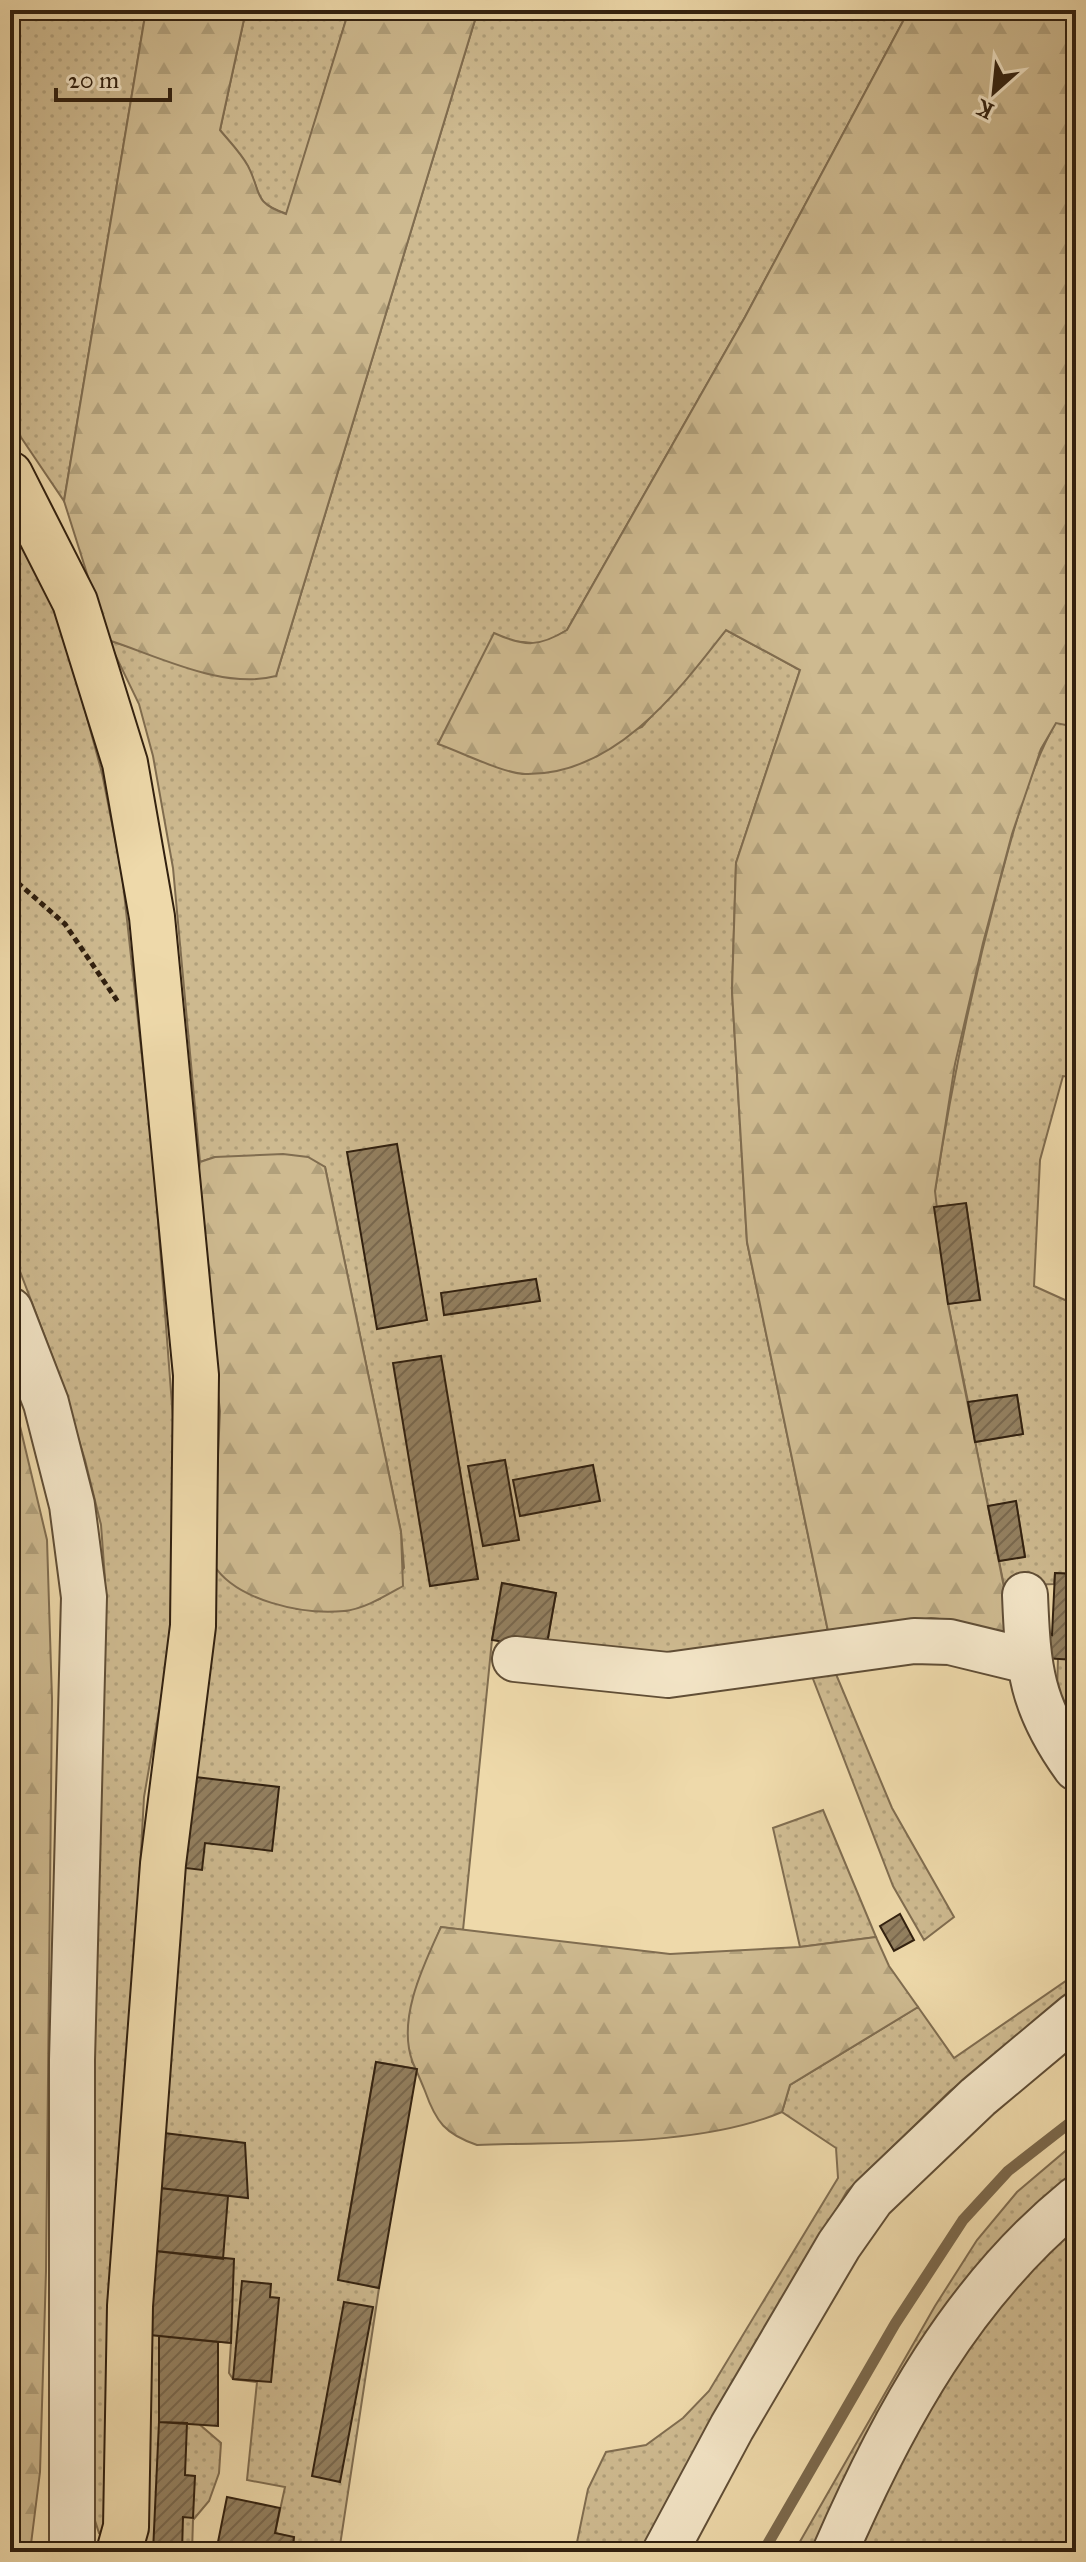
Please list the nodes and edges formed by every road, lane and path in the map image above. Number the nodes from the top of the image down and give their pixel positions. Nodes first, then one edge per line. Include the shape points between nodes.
1 (10, 474) edge
2 (10, 876) edge
3 (126, 1013) dead end
4 (10, 1310) edge
5 (1025, 1595) dead end
6 (515, 1659) dead end
7 (1028, 1661) junction
8 (1076, 1768) edge
9 (1076, 2015) edge
10 (1076, 2199) edge
11 (72, 2552) edge
12 (119, 2552) edge
13 (665, 2552) edge
14 (835, 2552) edge

1 - 12 main road via 75,602 125,763 152,917 196,1375 193,1626 163,1864 130,2306 126,2527
2 - 3 path via 65,924
4 - 11 street via 46,1403 72,1505 84,1597 72,2060
5 - 7 street
6 - 7 street via 668,1675 914,1641 950,1642
7 - 8 street via 1035,1697
9 - 13 street via 957,2116 872,2198 739,2414
10 - 14 street via 1036,2231 978,2295 932,2361 868,2477

